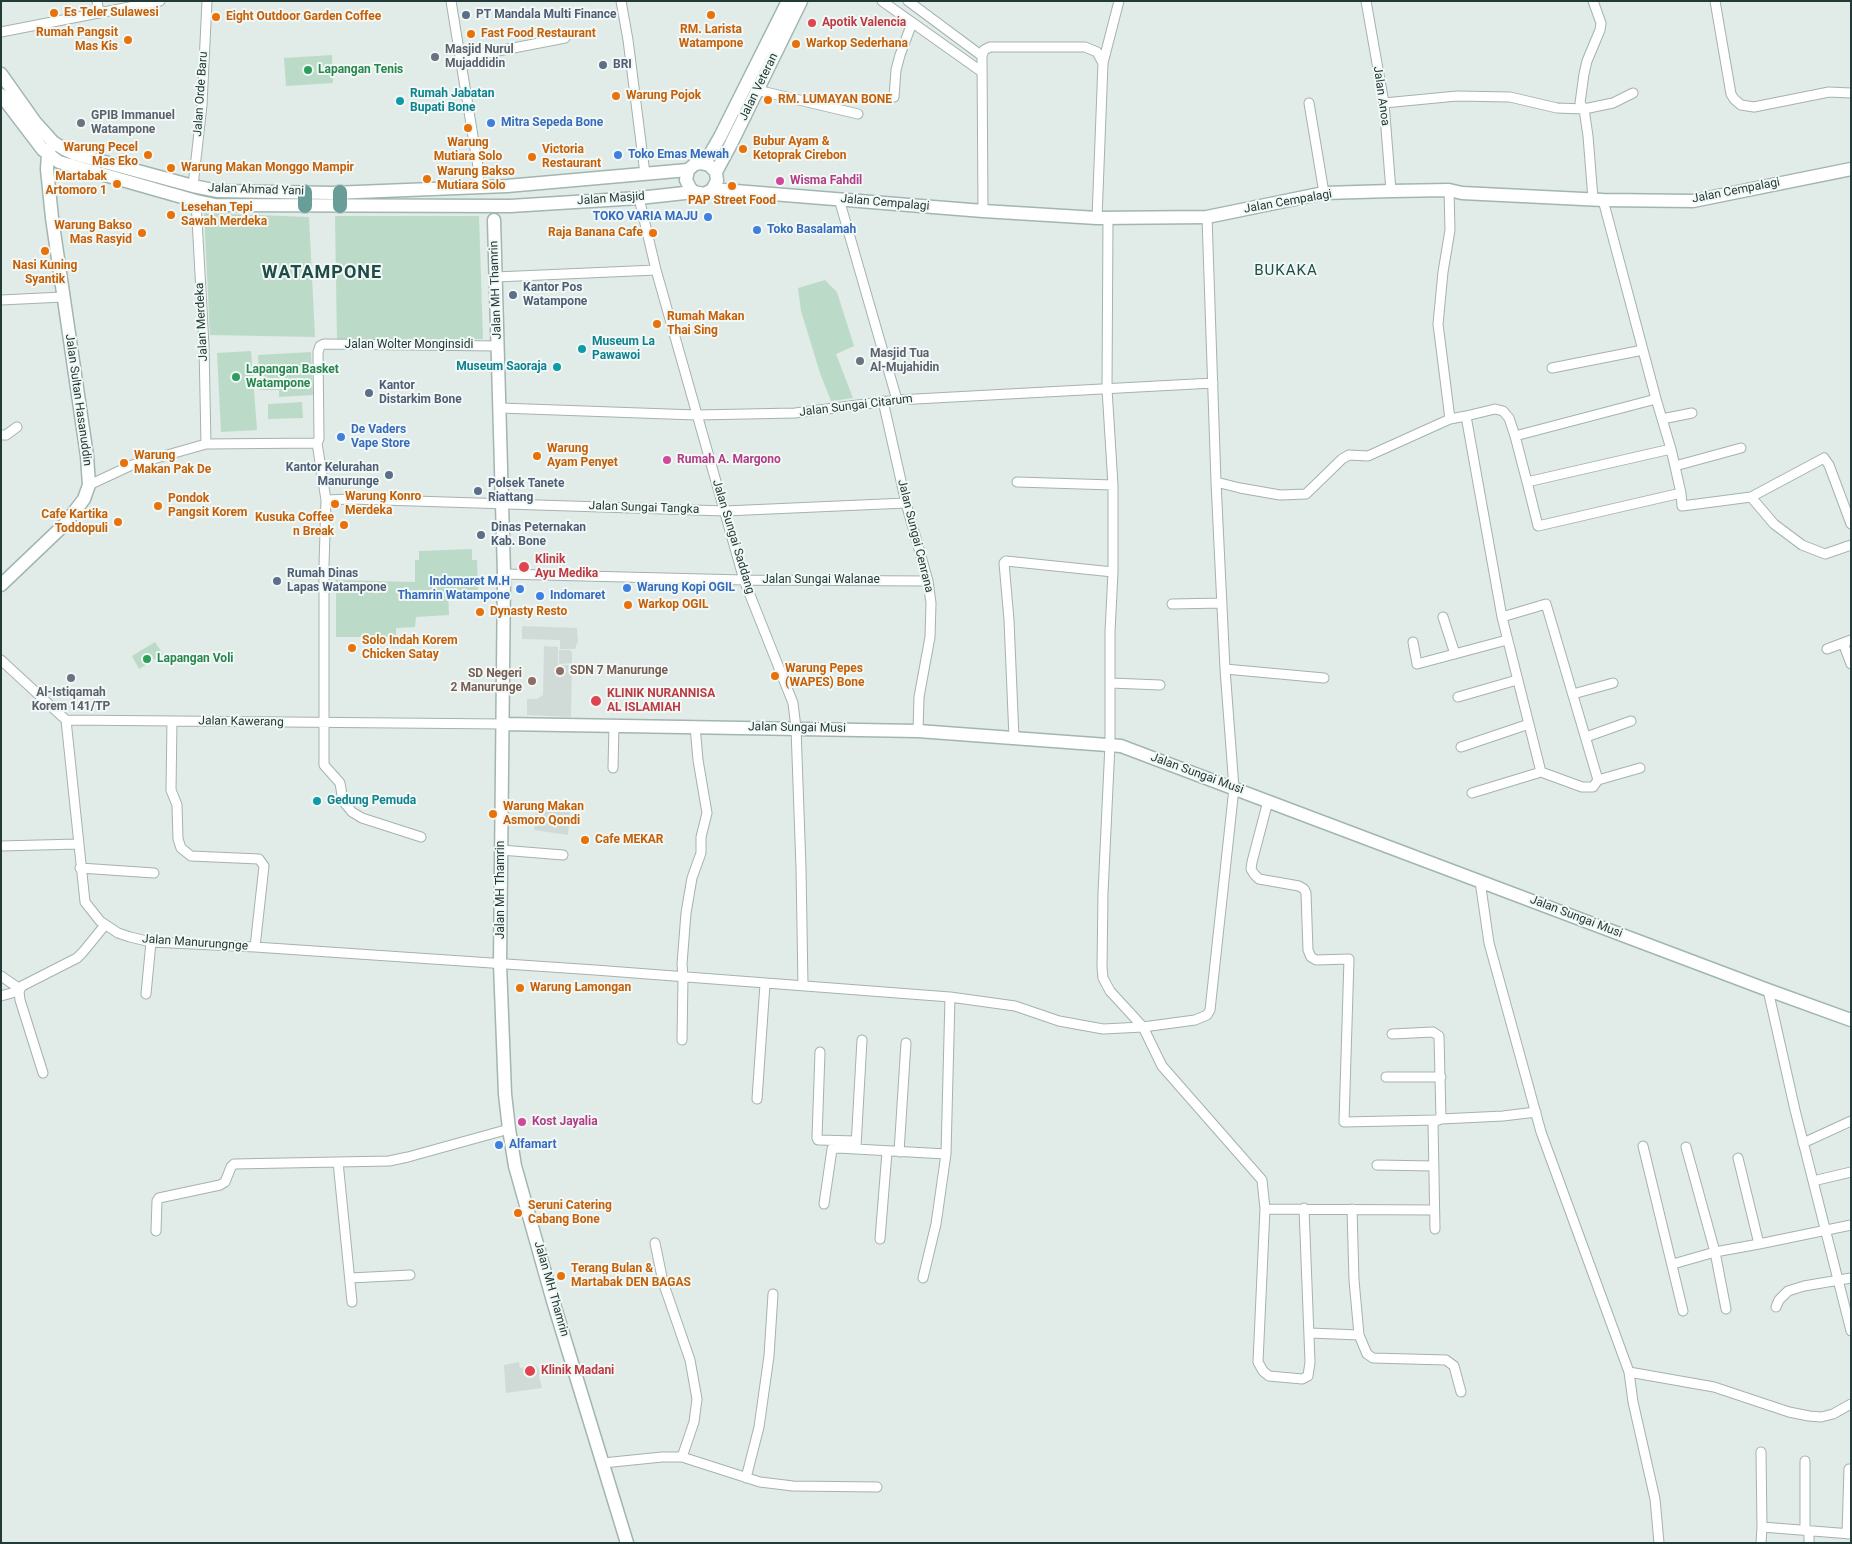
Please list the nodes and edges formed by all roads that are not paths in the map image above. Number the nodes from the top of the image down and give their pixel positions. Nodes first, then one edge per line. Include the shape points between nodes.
1 (97, 1) edge
2 (160, 1) edge
3 (207, 1) edge
4 (451, 1) edge
5 (621, 1) edge
6 (788, 1) edge
7 (802, 1) edge
8 (882, 1) edge
9 (908, 1) edge
10 (1119, 1) edge
11 (1366, 1) edge
12 (1593, 1) edge
13 (1715, 1) edge
14 (99, 13) junction
15 (912, 23) junction
16 (1, 32) edge
17 (565, 38) dead end
18 (982, 56) junction
19 (462, 58) junction
20 (1103, 64) junction
21 (982, 72) junction
22 (1, 74) edge
23 (757, 90) junction
24 (1633, 93) dead end
25 (1851, 93) edge
26 (1, 95) edge
27 (894, 96) dead end
28 (1309, 103) dead end
29 (1384, 103) junction
30 (1584, 108) junction
31 (858, 114) dead end
32 (720, 137) junction
33 (53, 142) junction
34 (731, 144) junction
35 (64, 149) junction
36 (48, 154) junction
37 (59, 162) junction
38 (705, 163) junction
39 (1851, 168) edge
40 (688, 170) junction
41 (645, 174) junction
42 (48, 181) junction
43 (478, 181) junction
44 (719, 181) junction
45 (522, 185) joint
46 (192, 186) junction
47 (507, 186) junction
48 (1391, 190) junction
49 (1449, 190) junction
50 (694, 192) junction
51 (1324, 193) junction
52 (639, 198) junction
53 (305, 199) junction
54 (340, 199) junction
55 (839, 199) junction
56 (1598, 200) junction
57 (196, 201) junction
58 (480, 206) junction
59 (510, 206) junction
60 (527, 206) joint
61 (983, 211) junction
62 (1207, 217) junction
63 (1102, 218) junction
64 (494, 220) junction
65 (656, 270) junction
66 (496, 277) junction
67 (63, 297) junction
68 (1, 300) edge
69 (498, 346) junction
70 (1643, 350) junction
71 (1552, 368) dead end
72 (1213, 383) junction
73 (1107, 389) junction
74 (1656, 399) junction
75 (897, 400) junction
76 (883, 401) junction
77 (500, 408) junction
78 (1692, 414) dead end
79 (696, 415) junction
80 (1466, 416) junction
81 (1662, 418) junction
82 (1450, 419) junction
83 (17, 427) dead end
84 (1, 435) edge
85 (1515, 436) junction
86 (317, 443) junction
87 (206, 444) junction
88 (1741, 448) dead end
89 (1671, 449) junction
90 (1675, 466) junction
91 (1017, 482) dead end
92 (1216, 482) junction
93 (1528, 482) junction
94 (89, 485) junction
95 (1113, 485) junction
96 (1681, 493) junction
97 (1751, 496) junction
98 (326, 500) junction
99 (502, 503) junction
100 (906, 503) junction
101 (725, 511) junction
102 (1851, 524) edge
103 (1851, 545) edge
104 (1113, 572) junction
105 (504, 574) junction
106 (744, 580) junction
107 (928, 580) junction
108 (1, 585) edge
109 (1222, 603) junction
110 (1172, 604) dead end
111 (1502, 617) junction
112 (1443, 618) dead end
113 (1507, 640) junction
114 (1413, 642) dead end
115 (1847, 642) edge
116 (1827, 649) dead end
117 (1454, 654) junction
118 (1, 660) edge
119 (1851, 664) edge
120 (1225, 669) junction
121 (1324, 678) dead end
122 (1517, 680) junction
123 (1111, 683) junction
124 (1613, 683) dead end
125 (1160, 685) dead end
126 (1573, 694) junction
127 (1458, 697) dead end
128 (66, 720) junction
129 (172, 721) junction
130 (1631, 721) dead end
131 (325, 723) junction
132 (504, 724) junction
133 (1529, 724) junction
134 (614, 725) junction
135 (695, 726) junction
136 (796, 728) junction
137 (918, 731) junction
138 (1586, 737) junction
139 (1014, 738) junction
140 (1110, 744) junction
141 (1462, 747) dead end
142 (613, 768) dead end
143 (1640, 768) dead end
144 (1541, 772) junction
145 (1598, 780) junction
146 (1234, 788) junction
147 (1472, 793) dead end
148 (1268, 801) junction
149 (421, 837) dead end
150 (78, 844) junction
151 (1, 846) edge
152 (500, 850) junction
153 (562, 855) dead end
154 (80, 868) junction
155 (154, 873) dead end
156 (1480, 882) junction
157 (105, 925) junction
158 (151, 942) junction
159 (255, 947) junction
160 (500, 964) junction
161 (1, 976) edge
162 (683, 977) junction
163 (765, 984) junction
164 (803, 985) junction
165 (19, 990) junction
166 (1768, 990) junction
167 (146, 994) dead end
168 (1, 996) edge
169 (950, 997) junction
170 (1851, 1020) edge
171 (1143, 1028) junction
172 (1392, 1034) dead end
173 (682, 1040) dead end
174 (862, 1040) dead end
175 (906, 1043) dead end
176 (820, 1052) dead end
177 (42, 1073) dead end
178 (1386, 1077) dead end
179 (1440, 1077) junction
180 (757, 1098) dead end
181 (1536, 1112) junction
182 (1438, 1120) junction
183 (1851, 1121) edge
184 (509, 1129) junction
185 (1804, 1142) junction
186 (856, 1145) junction
187 (1643, 1146) dead end
188 (1686, 1147) dead end
189 (886, 1152) junction
190 (899, 1152) junction
191 (946, 1154) junction
192 (1738, 1158) dead end
193 (338, 1162) junction
194 (1377, 1165) dead end
195 (1434, 1166) junction
196 (1851, 1172) edge
197 (1814, 1181) junction
198 (824, 1204) dead end
199 (1304, 1208) junction
200 (1265, 1209) junction
201 (1352, 1209) junction
202 (1433, 1210) junction
203 (1851, 1225) edge
204 (1435, 1229) dead end
205 (1827, 1230) junction
206 (156, 1231) dead end
207 (880, 1239) dead end
208 (655, 1243) dead end
209 (1759, 1244) junction
210 (1715, 1252) junction
211 (1673, 1264) junction
212 (410, 1275) dead end
213 (350, 1278) junction
214 (923, 1278) dead end
215 (1851, 1278) edge
216 (1839, 1280) junction
217 (773, 1294) dead end
218 (352, 1302) dead end
219 (1776, 1307) dead end
220 (1726, 1309) dead end
221 (1683, 1311) dead end
222 (1851, 1329) edge
223 (1310, 1333) junction
224 (1359, 1336) junction
225 (1629, 1376) junction
226 (1461, 1392) dead end
227 (1851, 1404) edge
228 (1761, 1452) dead end
229 (682, 1457) junction
230 (1805, 1461) dead end
231 (603, 1463) junction
232 (1849, 1469) dead end
233 (746, 1478) junction
234 (877, 1487) dead end
235 (1849, 1494) edge
236 (1762, 1527) junction
237 (1807, 1530) junction
238 (1849, 1534) edge
239 (627, 1543) edge
240 (1659, 1543) edge
241 (1761, 1543) edge
242 (1809, 1543) edge

1 - 14 street
2 - 14 street
3 - 46 street, Jalan Orde Baru via 202,105
4 - 19 street
5 - 41 street
6 - 32 main road, Jalan Veteran
7 - 23 main road, Jalan Veteran
8 - 15 street
9 - 18 street
10 - 20 street
11 - 29 street, Jalan Anoa
12 - 30 street via 1601,23 1584,74 1580,103
13 - 25 street via 1732,94 1741,106 1754,107 1829,92
14 - 16 street
15 - 21 street
15 - 27 street via 896,70
17 - 19 street
18 - 20 street via 990,47 1085,47 1098,52
18 - 21 street
19 - 43 street
20 - 63 street
21 - 61 street
22 - 33 main road, Jalan Ahmad Yani
23 - 31 street
23 - 34 main road, Jalan Veteran
24 - 30 street via 1612,103
26 - 36 main road, Jalan Ahmad Yani
28 - 51 street
29 - 30 street via 1457,96 1510,97 1557,108
29 - 48 street, Jalan Anoa
30 - 56 street
32 - 34 main road
32 - 38 main road, Jalan Veteran
33 - 35 main road, Jalan Ahmad Yani
33 - 36 main road, Jalan Sultan Hasanuddin
34 - 44 main road, Jalan Veteran
35 - 37 main road
35 - 46 main road, Jalan Ahmad Yani
36 - 37 main road, Jalan Ahmad Yani
36 - 42 main road, Jalan Sultan Hasanuddin
37 - 42 main road
37 - 57 main road, Jalan Ahmad Yani
38 - 40 main road via 695,164
38 - 44 main road via 713,168
39 - 56 main road, Jalan Cempalagi via 1693,201
40 - 41 main road, Jalan Masjid
40 - 50 main road via 686,180
41 - 45 main road, Jalan Masjid
42 - 67 main road, Jalan Sultan Hasanuddin
43 - 47 main road, Jalan Ahmad Yani
43 - 54 main road, Jalan Ahmad Yani
43 - 58 main road
44 - 50 main road via 704,194
44 - 55 main road, Jalan Cempalagi
45 - 47 main road, Jalan Ahmad Yani
46 - 53 main road, Jalan Ahmad Yani
47 - 59 main road
48 - 49 main road, Jalan Cempalagi
48 - 51 main road, Jalan Cempalagi
49 - 56 main road, Jalan Cempalagi
49 - 82 street via 1450,230 1438,324
50 - 52 main road, Jalan Masjid
51 - 62 main road, Jalan Cempalagi
52 - 60 main road, Jalan Masjid
52 - 65 street, Jalan Sungai Saddang
53 - 54 main road, Jalan Ahmad Yani
53 - 57 main road, Jalan Ahmad Yani via 215,205
54 - 58 main road, Jalan Ahmad Yani
55 - 61 main road, Jalan Cempalagi
55 - 75 street
56 - 70 street
57 - 87 street, Jalan Merdeka
58 - 59 main road, Jalan Ahmad Yani
58 - 64 main road
59 - 60 main road, Jalan Ahmad Yani
59 - 64 main road
61 - 63 main road, Jalan Cempalagi
62 - 63 main road, Jalan Cempalagi
62 - 72 street
63 - 73 street
64 - 66 main road, Jalan MH Thamrin
65 - 66 street
65 - 79 street, Jalan Sungai Saddang
66 - 69 main road, Jalan MH Thamrin
67 - 68 street
67 - 94 main road, Jalan Sultan Hasanuddin
69 - 77 main road, Jalan MH Thamrin
69 - 86 street, Jalan Wolter Monginsidi via 320,346
70 - 71 street
70 - 74 street
72 - 73 street, Jalan Sungai Citarum
72 - 92 street
73 - 75 street, Jalan Sungai Citarum
73 - 95 street
74 - 81 street
74 - 85 street
75 - 76 street, Jalan Sungai Citarum
76 - 79 street, Jalan Sungai Citarum via 795,413
76 - 100 street, Jalan Sungai Cenrana
77 - 79 street, Jalan Sungai Citarum
77 - 99 main road, Jalan MH Thamrin
78 - 81 street
79 - 101 street, Jalan Sungai Saddang
80 - 82 street
80 - 85 street via 1495,409 1503,411
80 - 111 street
81 - 89 street
82 - 92 street via 1368,456 1349,455 1306,494 1299,496
83 - 84 street
85 - 93 street
86 - 87 street
86 - 98 street
87 - 94 street via 132,465
88 - 90 street
89 - 90 street
89 - 93 street
90 - 96 street
91 - 95 street
92 - 109 street
93 - 96 street via 1538,526
94 - 108 main road via 84,499 65,524
95 - 104 street
96 - 97 street via 1682,506
97 - 102 street via 1824,458
97 - 103 street via 1774,524 1802,545 1825,554
98 - 99 street, Jalan Sungai Tangka
98 - 131 street
99 - 101 street, Jalan Sungai Tangka
99 - 105 main road, Jalan MH Thamrin
100 - 101 street, Jalan Sungai Tangka
100 - 107 street, Jalan Sungai Cenrana
101 - 106 street, Jalan Sungai Saddang
104 - 123 street
104 - 139 street via 1004,563
105 - 106 street, Jalan Sungai Walanae
105 - 132 main road, Jalan MH Thamrin
106 - 107 street, Jalan Sungai Walanae
106 - 136 street, Jalan Sungai Saddang via 793,703
107 - 137 street, Jalan Sungai Cenrana via 930,637 919,697
109 - 110 street
109 - 120 street
111 - 113 street
111 - 126 street via 1546,604
112 - 117 street
113 - 117 street
113 - 122 street
114 - 117 street via 1418,664
115 - 116 street
115 - 119 street
118 - 128 street
120 - 121 street
120 - 146 street
122 - 127 street
122 - 133 street
123 - 125 street
123 - 140 street
124 - 126 street
126 - 138 street
128 - 129 street, Jalan Kawerang
128 - 150 street, Jalan Manurungnge
129 - 131 street, Jalan Kawerang
129 - 159 street via 172,790 177,805 181,848 191,856 259,860 264,866
130 - 138 street
131 - 132 street, Jalan Kawerang
131 - 149 street via 324,765 340,783 344,801 352,812
132 - 134 main road, Jalan Sungai Musi
132 - 152 main road, Jalan MH Thamrin
133 - 141 street
133 - 144 street
134 - 135 main road, Jalan Sungai Musi
134 - 142 street
135 - 136 main road, Jalan Sungai Musi
135 - 162 street via 707,813 686,913
136 - 137 main road, Jalan Sungai Musi
136 - 164 street, Jalan Sungai Saddang
137 - 139 main road, Jalan Sungai Musi
138 - 145 street
139 - 140 main road, Jalan Sungai Musi
140 - 146 main road, Jalan Sungai Musi
140 - 171 street via 1103,893 1103,978
143 - 145 street
144 - 145 street via 1582,787 1593,787
144 - 147 street
146 - 148 main road, Jalan Sungai Musi
146 - 171 street, Jalan Manurungnge via 1210,1010 1195,1020
148 - 156 main road, Jalan Sungai Musi
148 - 182 street via 1251,869 1259,879 1304,889 1308,950 1312,957 1316,960 1349,959 1344,1122
150 - 151 street
150 - 154 street, Jalan Manurungnge
152 - 153 street
152 - 160 main road, Jalan MH Thamrin
154 - 155 street
154 - 157 street, Jalan Manurungnge via 85,902
156 - 166 main road, Jalan Sungai Musi
156 - 181 street via 1489,942
157 - 158 street, Jalan Manurungnge via 130,937
157 - 165 street via 77,958
158 - 159 street, Jalan Manurungnge
158 - 167 street
159 - 160 street, Jalan Manurungnge
160 - 162 street, Jalan Manurungnge
160 - 184 main road, Jalan MH Thamrin
161 - 165 street
162 - 163 street, Jalan Manurungnge
162 - 173 street
163 - 164 street, Jalan Manurungnge
163 - 180 street
164 - 169 street, Jalan Manurungnge
165 - 168 street
165 - 177 street
166 - 170 main road, Jalan Sungai Musi
166 - 185 street
169 - 171 street, Jalan Manurungnge via 1015,1006 1059,1021 1103,1029
169 - 191 street
171 - 200 street via 1162,1066 1262,1180
172 - 179 street via 1437,1034 1440,1039
174 - 186 street
175 - 190 street
176 - 186 street via 817,1138
178 - 179 street
179 - 182 street
181 - 182 street
181 - 225 street
182 - 195 street via 1432,1125
183 - 185 street
184 - 193 street via 397,1160
184 - 231 main road, Jalan MH Thamrin via 515,1166
185 - 197 street
186 - 189 street
186 - 198 street via 830,1150
187 - 211 street
188 - 210 street
189 - 190 street
189 - 207 street
190 - 191 street
191 - 214 street via 936,1224
192 - 209 street
193 - 206 street via 234,1164 220,1185 158,1199
193 - 213 street
194 - 195 street
195 - 202 street
196 - 197 street
197 - 205 street
199 - 200 street
199 - 201 street
199 - 223 street
200 - 223 street via 1258,1362 1263,1371 1274,1377 1305,1378 1310,1371
201 - 202 street
201 - 224 street
202 - 204 street
203 - 205 street
205 - 209 street
205 - 216 street
208 - 229 street via 663,1282 690,1360 697,1399 694,1422
209 - 210 street
210 - 211 street
210 - 220 street
211 - 221 street
212 - 213 street
213 - 218 street
215 - 216 street
216 - 219 street via 1788,1291
216 - 222 street
217 - 233 street via 759,1428
223 - 224 street
224 - 226 street via 1367,1354 1374,1358 1446,1360 1454,1366
225 - 227 street via 1714,1388 1810,1416 1822,1417
225 - 240 street via 1655,1499
228 - 236 street
229 - 231 street
229 - 233 street
230 - 237 street
231 - 239 main road, Jalan MH Thamrin
232 - 235 street
233 - 234 street via 793,1486
235 - 238 street
236 - 237 street
236 - 241 street
237 - 238 street
237 - 242 street

